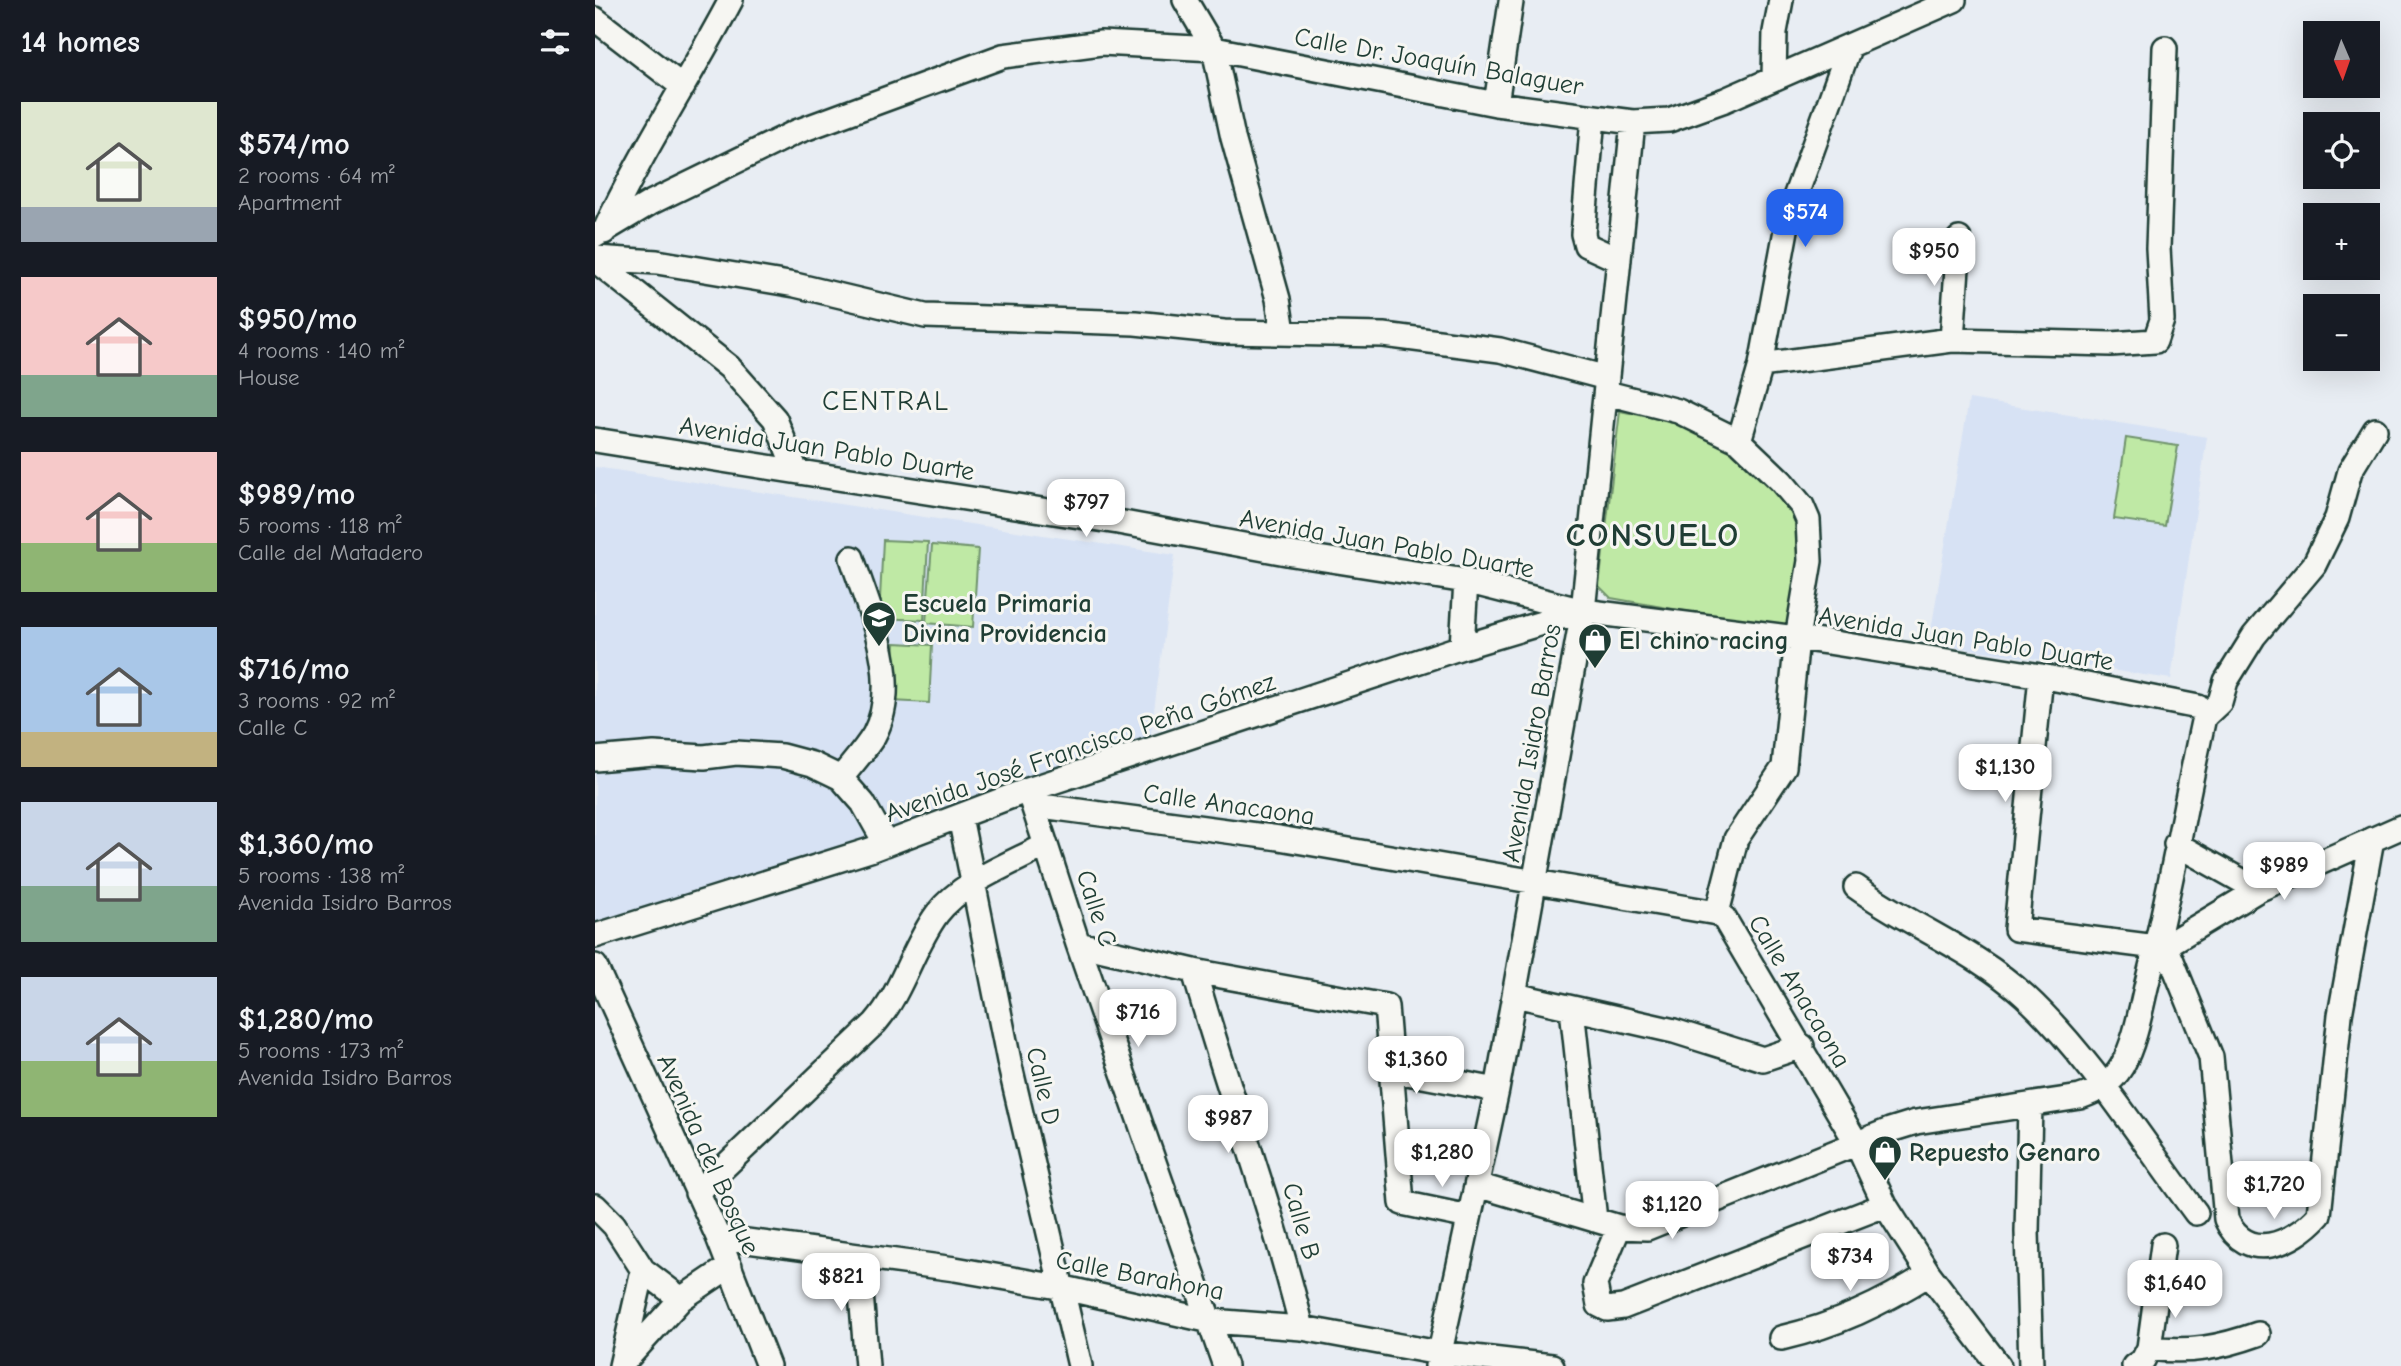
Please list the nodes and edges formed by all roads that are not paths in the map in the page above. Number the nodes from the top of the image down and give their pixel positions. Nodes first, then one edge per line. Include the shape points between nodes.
1 (731, 0) edge
2 (1185, 0) edge
3 (1781, 0) edge
4 (1954, 0) edge
5 (1511, 2) dead end
6 (595, 19) edge
7 (1849, 48) junction
8 (2165, 48) dead end
9 (1214, 49) junction
10 (1774, 77) junction
11 (684, 87) junction
12 (1496, 104) junction
13 (1593, 117) junction
14 (1633, 122) junction
15 (599, 234) edge
16 (1959, 239) dead end
17 (595, 259) edge
18 (1619, 260) junction
19 (1283, 332) junction
20 (1952, 340) junction
21 (1761, 365) junction
22 (1607, 385) junction
23 (2375, 430) dead end
24 (595, 440) edge
25 (1739, 441) junction
26 (796, 471) junction
27 (852, 558) dead end
28 (1466, 581) junction
29 (1583, 611) junction
30 (1797, 638) junction
31 (1462, 647) junction
32 (2041, 676) junction
33 (2204, 717) junction
34 (595, 759) edge
35 (841, 778) junction
36 (1031, 797) junction
37 (960, 817) junction
38 (2401, 827) edge
39 (2372, 839) junction
40 (885, 844) junction
41 (2176, 844) junction
42 (1047, 845) junction
43 (1535, 883) junction
44 (971, 884) junction
45 (1856, 887) dead end
46 (2258, 890) junction
47 (1717, 913) junction
48 (595, 936) edge
49 (1078, 944) junction
50 (2159, 948) junction
51 (595, 966) edge
52 (1194, 971) junction
53 (1515, 995) junction
54 (1571, 1009) junction
55 (1802, 1046) junction
56 (1391, 1070) junction
57 (2102, 1088) junction
58 (1497, 1090) junction
59 (2031, 1105) junction
60 (1856, 1142) junction
61 (1477, 1185) junction
62 (697, 1193) junction
63 (1885, 1205) junction
64 (595, 1206) edge
65 (2196, 1213) dead end
66 (1469, 1217) junction
67 (1595, 1220) junction
68 (1619, 1227) junction
69 (718, 1237) junction
70 (2163, 1245) dead end
71 (858, 1257) junction
72 (730, 1266) junction
73 (643, 1270) junction
74 (1929, 1274) junction
75 (1064, 1288) junction
76 (681, 1299) junction
77 (1211, 1321) junction
78 (1302, 1328) junction
79 (2257, 1334) dead end
80 (1781, 1338) dead end
81 (2142, 1357) edge
82 (1438, 1360) edge
83 (621, 1366) edge
84 (768, 1366) edge
85 (867, 1366) edge
86 (1080, 1366) edge
87 (1225, 1366) edge
88 (1552, 1366) edge
89 (1999, 1366) edge
90 (2031, 1366) edge

1 - 11 street
2 - 9 street
3 - 10 street
4 - 7 street, Calle Dr. Joaquín Balaguer
5 - 12 street
6 - 11 street
7 - 10 street, Calle Dr. Joaquín Balaguer
7 - 21 street via 1789,214
8 - 20 street via 2158,248 2162,320 2155,341
9 - 12 street, Calle Dr. Joaquín Balaguer
9 - 15 street, Calle Dr. Joaquín Balaguer via 1101,43 1003,56 796,132 650,203
9 - 19 street
10 - 14 street, Calle Dr. Joaquín Balaguer via 1669,120
11 - 15 street
12 - 13 street, Calle Dr. Joaquín Balaguer
13 - 14 street, Calle Dr. Joaquín Balaguer
13 - 18 street via 1583,233 1586,245
14 - 18 street, Avenida Isidro Barros
16 - 20 street
17 - 19 street via 657,262 795,285 925,316
17 - 26 street via 729,367 775,419
18 - 22 street, Avenida Isidro Barros
19 - 22 street via 1384,335 1500,350
20 - 21 street
21 - 25 street
22 - 25 street via 1678,411
22 - 29 street, Avenida Isidro Barros
23 - 33 street via 2350,471 2337,519 2314,565 2254,636 2226,681 2220,702
24 - 26 street, Avenida Juan Pablo Duarte
25 - 30 street via 1781,481 1808,520 1809,571
26 - 28 street, Avenida Juan Pablo Duarte
27 - 35 street via 882,657 886,688 873,736
28 - 29 street, Avenida Juan Pablo Duarte
28 - 31 street
29 - 30 street, Avenida Juan Pablo Duarte
29 - 31 street, Avenida José Francisco Peña Gómez
29 - 43 street, Avenida Isidro Barros
30 - 32 street, Avenida Juan Pablo Duarte
30 - 47 street via 1783,772 1736,839
31 - 36 street, Avenida José Francisco Peña Gómez
32 - 33 street, Avenida Juan Pablo Duarte via 2198,707
32 - 50 street via 2016,929
33 - 41 street
34 - 35 street via 654,754 782,756
35 - 40 street via 863,803
36 - 37 street, Avenida José Francisco Peña Gómez
36 - 42 street, Calle C
36 - 43 street, Calle Anacaona
37 - 40 street, Avenida José Francisco Peña Gómez
37 - 44 street, Calle D
38 - 39 street
39 - 46 street
39 - 50 street via 2340,1015 2319,1215 2289,1239 2250,1245 2234,1236 2226,1219 2211,1057
40 - 48 street, Avenida José Francisco Peña Gómez
41 - 46 street
41 - 50 street
42 - 44 street
42 - 49 street, Calle C
43 - 47 street, Calle Anacaona
43 - 53 street, Avenida Isidro Barros
44 - 62 street via 937,914 899,991 875,1023
44 - 75 street, Calle D
45 - 57 street via 1994,971 2025,996 2065,1037
46 - 50 street
47 - 55 street, Calle Anacaona
49 - 52 street
49 - 77 street, Calle C
50 - 57 street via 2123,1064
51 - 62 street, Avenida del Bosque
52 - 56 street via 1386,1006
52 - 78 street, Calle B via 1283,1251
53 - 54 street
53 - 58 street, Avenida Isidro Barros
54 - 55 street via 1674,1031 1763,1059
54 - 67 street
55 - 60 street, Calle Anacaona
56 - 58 street
56 - 66 street via 1402,1203
57 - 59 street via 2080,1097
57 - 65 street
58 - 61 street, Avenida Isidro Barros
59 - 60 street via 1916,1122
59 - 90 street via 2027,1231
60 - 63 street, Calle Anacaona
60 - 68 street via 1653,1226
61 - 66 street, Avenida Isidro Barros
61 - 67 street
62 - 69 street, Avenida del Bosque
63 - 68 street via 1623,1307 1607,1309 1599,1305 1595,1284
63 - 74 street, Calle Anacaona
64 - 73 street via 614,1225
66 - 82 street, Avenida Isidro Barros
67 - 68 street
69 - 71 street, Calle Barahona
69 - 72 street, Avenida del Bosque
70 - 81 street
71 - 75 street, Calle Barahona
71 - 85 street
72 - 76 street
72 - 84 street, Avenida del Bosque
73 - 76 street
73 - 83 street
74 - 80 street via 1880,1304
74 - 89 street, Calle Anacaona
75 - 77 street, Calle Barahona
75 - 86 street, Calle D
76 - 83 street
77 - 78 street, Calle Barahona
77 - 87 street, Calle C
78 - 82 street, Calle Barahona
79 - 81 street via 2196,1352
82 - 88 street, Calle Barahona

